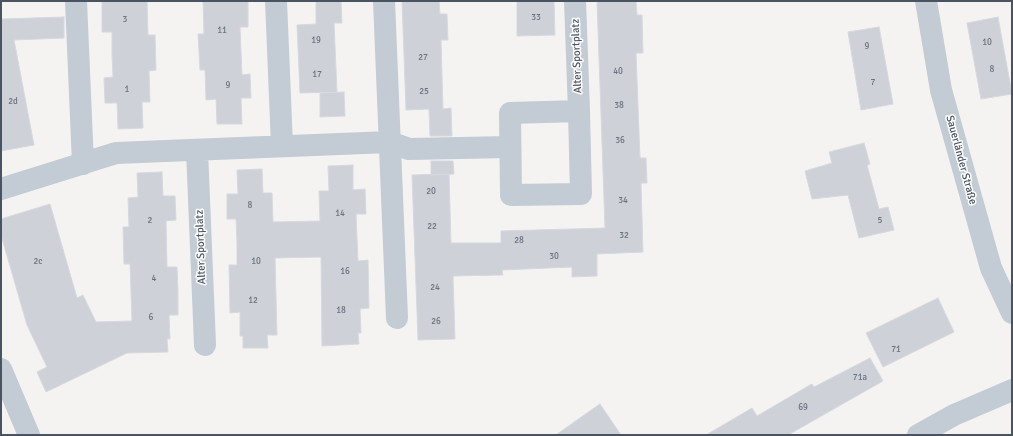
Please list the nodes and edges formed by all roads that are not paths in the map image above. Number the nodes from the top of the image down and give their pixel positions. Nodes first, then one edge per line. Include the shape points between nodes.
1 (76, 1) edge
2 (276, 1) edge
3 (384, 1) edge
4 (575, 1) edge
5 (926, 1) edge
6 (579, 111) junction
7 (389, 142) junction
8 (282, 146) junction
9 (510, 146) junction
10 (197, 150) junction
11 (83, 164) junction
12 (1, 189) edge
13 (1012, 313) edge
14 (397, 318) dead end
15 (205, 345) dead end
16 (1, 369) edge
17 (1012, 390) edge
18 (28, 435) edge
19 (918, 435) edge

1 - 11 street
2 - 8 street
3 - 7 street
4 - 6 street, Alter Sportplatz
5 - 13 street, Sauerländer Straße via 942,90 991,268
6 - 9 street, Alter Sportplatz via 510,113
6 - 9 street, Alter Sportplatz via 581,194 511,195
7 - 8 street
7 - 9 street via 409,149
7 - 14 street
8 - 10 street
10 - 11 street via 116,153
10 - 15 street, Alter Sportplatz
11 - 12 street
16 - 18 street
17 - 19 street via 954,415

